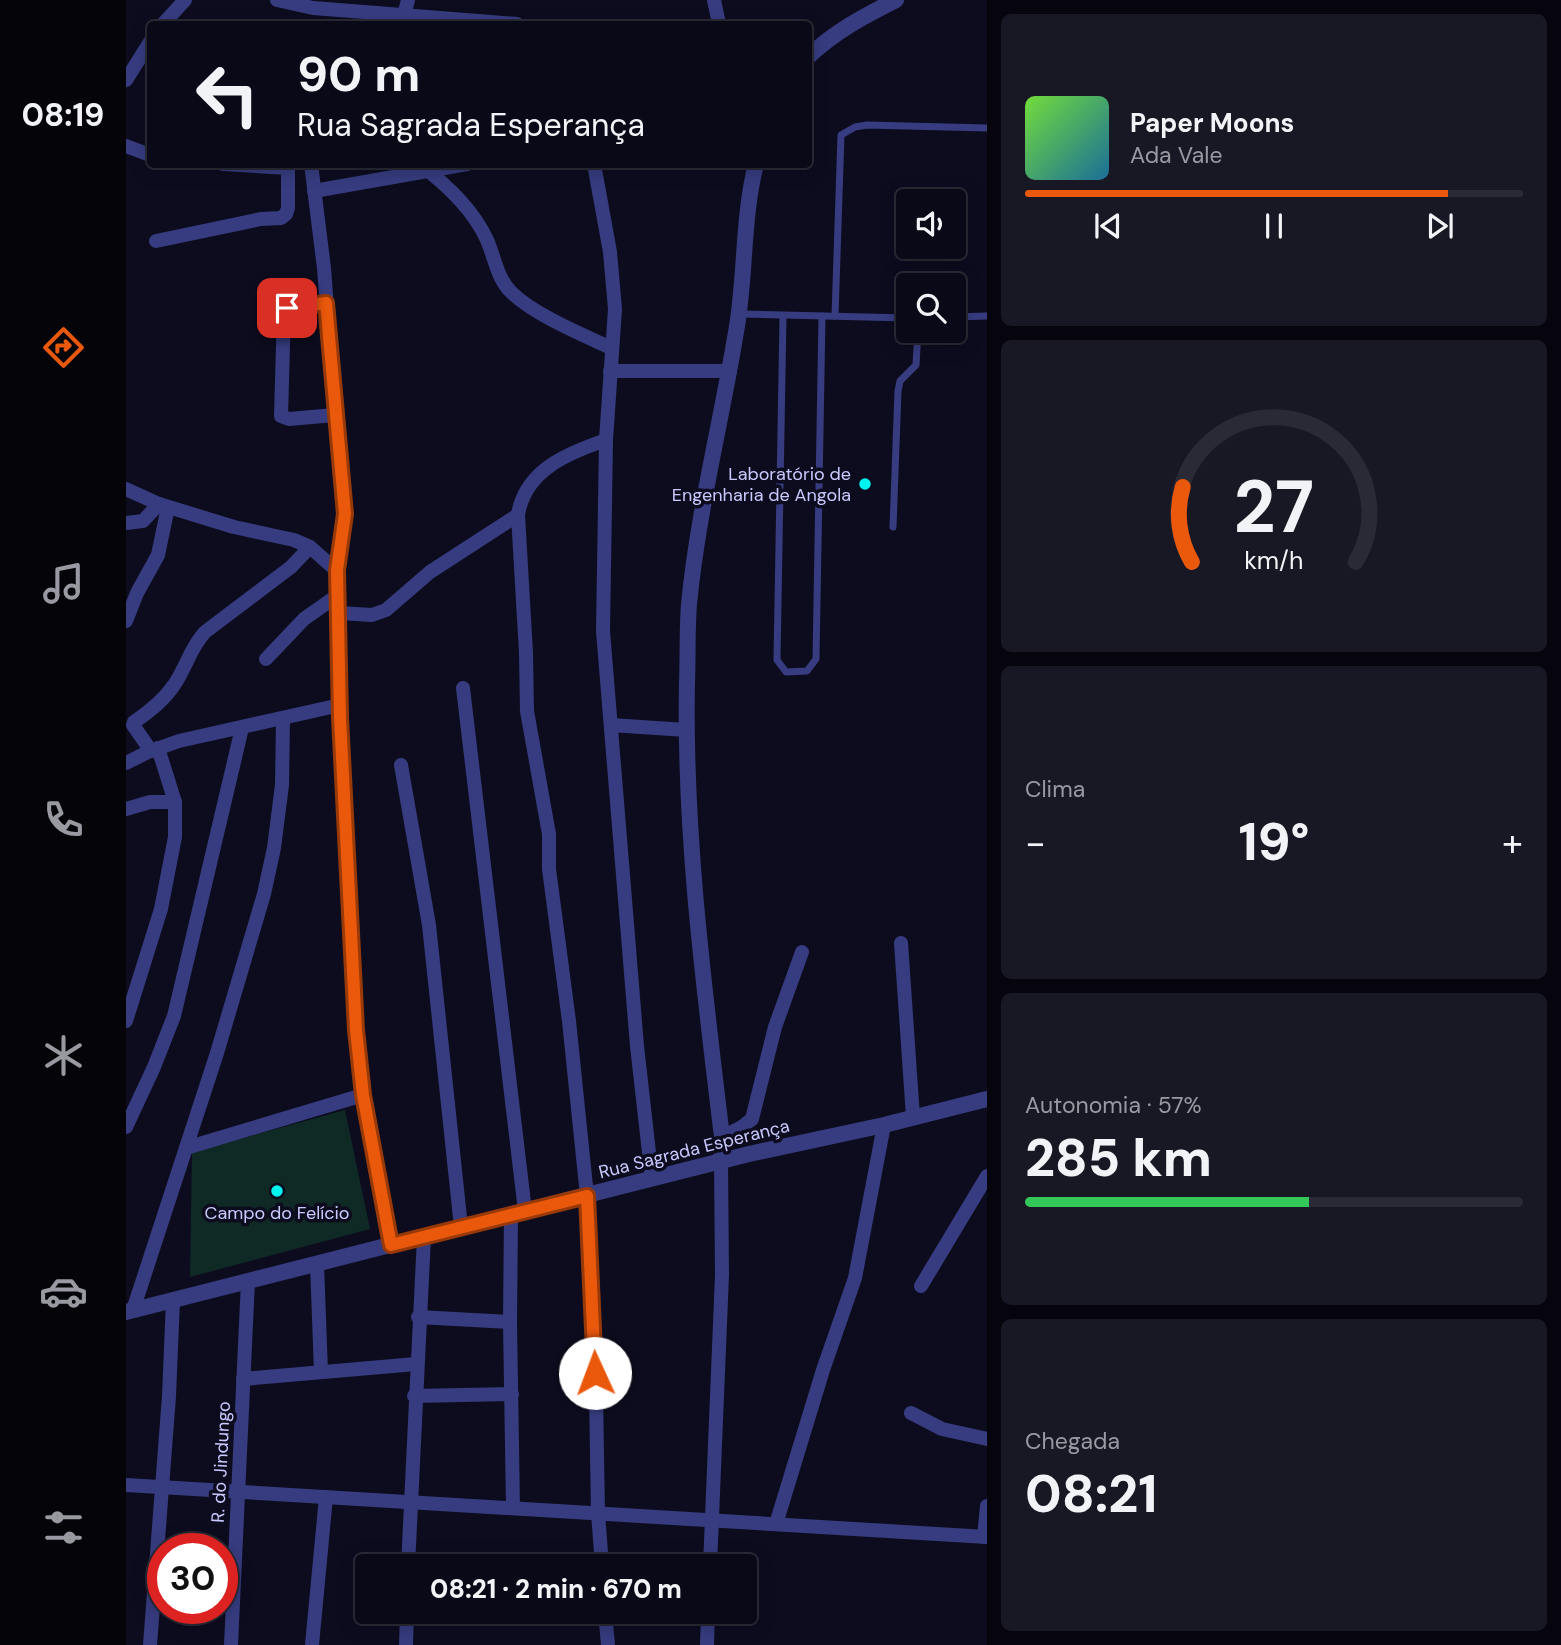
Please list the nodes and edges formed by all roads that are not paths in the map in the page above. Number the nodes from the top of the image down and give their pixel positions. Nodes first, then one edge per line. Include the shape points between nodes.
1 (185, 0) edge
2 (277, 0) edge
3 (408, 0) edge
4 (715, 0) edge
5 (896, 0) edge
6 (394, 18) edge
7 (166, 21) edge
8 (456, 21) edge
9 (718, 21) edge
10 (147, 47) edge
11 (812, 53) edge
12 (126, 80) edge
13 (987, 128) edge
14 (126, 146) edge
15 (147, 154) edge
16 (288, 168) edge
17 (312, 168) edge
18 (418, 168) edge
19 (424, 168) edge
20 (595, 168) edge
21 (755, 168) edge
22 (314, 191) junction
23 (156, 242) dead end
24 (326, 303) junction
25 (739, 314) junction
26 (783, 316) junction
27 (822, 316) junction
28 (835, 316) junction
29 (987, 316) edge
30 (966, 317) edge
31 (896, 318) edge
32 (917, 343) edge
33 (611, 348) junction
34 (610, 371) junction
35 (730, 371) junction
36 (335, 415) junction
37 (606, 440) junction
38 (126, 489) edge
39 (163, 505) junction
40 (518, 515) junction
41 (126, 523) edge
42 (893, 527) dead end
43 (310, 547) junction
44 (337, 570) junction
45 (338, 595) junction
46 (339, 613) junction
47 (126, 621) edge
48 (266, 659) dead end
49 (463, 688) dead end
50 (340, 705) junction
51 (283, 719) junction
52 (611, 725) junction
53 (242, 728) junction
54 (686, 730) junction
55 (155, 750) junction
56 (126, 763) edge
57 (401, 765) dead end
58 (175, 802) junction
59 (126, 809) edge
60 (901, 943) dead end
61 (802, 952) dead end
62 (126, 1021) edge
63 (363, 1095) junction
64 (987, 1099) edge
65 (913, 1117) junction
66 (884, 1125) junction
67 (126, 1127) edge
68 (722, 1137) junction
69 (186, 1148) junction
70 (721, 1162) junction
71 (987, 1176) edge
72 (652, 1179) junction
73 (587, 1196) junction
74 (518, 1213) junction
75 (461, 1227) junction
76 (424, 1237) junction
77 (391, 1245) junction
78 (317, 1264) junction
79 (248, 1281) junction
80 (921, 1286) dead end
81 (173, 1300) junction
82 (130, 1311) edge
83 (418, 1317) junction
84 (510, 1322) junction
85 (416, 1364) junction
86 (321, 1372) junction
87 (243, 1379) junction
88 (512, 1394) junction
89 (414, 1396) junction
90 (911, 1413) dead end
91 (987, 1439) edge
92 (126, 1485) edge
93 (162, 1487) junction
94 (239, 1491) junction
95 (326, 1497) junction
96 (409, 1502) junction
97 (987, 1506) edge
98 (513, 1508) junction
99 (598, 1513) junction
100 (712, 1520) junction
101 (776, 1524) junction
102 (985, 1537) edge
103 (408, 1554) edge
104 (601, 1554) edge
105 (711, 1554) edge
106 (407, 1624) edge
107 (606, 1624) edge
108 (708, 1624) edge
109 (150, 1645) edge
110 (231, 1645) edge
111 (312, 1645) edge
112 (406, 1645) edge
113 (608, 1645) edge
114 (707, 1645) edge

1 - 7 street
2 - 6 street
3 - 6 street
4 - 9 street
5 - 11 street via 842,30
6 - 8 street
10 - 12 street
13 - 28 lane via 867,125 841,135
14 - 15 street
16 - 23 street via 288,208 281,218
17 - 22 street
18 - 22 street
19 - 33 street via 467,209 512,294
20 - 33 street via 613,279
21 - 25 street
22 - 24 street
24 - 36 street
24 - 36 street via 284,310 281,416
25 - 26 lane
25 - 35 street
26 - 27 lane
26 - 27 lane via 777,660 786,672 807,671 816,659
27 - 28 lane
28 - 31 lane
29 - 30 lane
32 - 42 lane via 916,365 900,381 898,391
33 - 34 street
34 - 35 street
34 - 37 street
35 - 54 street via 695,551
36 - 44 street via 345,514
37 - 40 street via 553,462 520,500
37 - 52 street via 603,631
38 - 39 street
39 - 41 street via 143,521
39 - 43 street
39 - 47 street via 158,555
40 - 46 street via 430,572 386,610 372,615
40 - 73 street via 527,711 546,812
43 - 44 street
43 - 55 street via 291,567 205,632 175,684 134,722
44 - 45 street
45 - 46 street
45 - 48 street via 304,619
46 - 50 street
49 - 74 street
50 - 51 street
50 - 63 street
51 - 53 street
51 - 69 street via 282,785 264,894
52 - 54 street
52 - 72 street
53 - 55 street
53 - 67 street via 173,1016
54 - 68 street via 696,917
55 - 56 street
55 - 58 street
57 - 75 street via 429,925
58 - 59 street via 150,802
58 - 62 street via 175,837 161,909
60 - 65 street
61 - 68 street via 775,1027 752,1119
63 - 69 street
63 - 77 street
64 - 65 street, Rua Sagrada Esperança
65 - 66 street, Rua Sagrada Esperança
66 - 70 street, Rua Sagrada Esperança
66 - 101 street via 855,1278
68 - 70 street
69 - 82 street
70 - 72 street, Rua Sagrada Esperança
70 - 100 street via 722,1275
71 - 80 street
72 - 73 street, Rua Sagrada Esperança
73 - 74 street, Rua Sagrada Esperança
73 - 99 street
74 - 75 street, Rua Sagrada Esperança
74 - 84 street
75 - 76 street, Rua Sagrada Esperança
76 - 77 street, Rua Sagrada Esperança
76 - 83 street
77 - 78 street, Rua Sagrada Esperança
78 - 79 street, Rua Sagrada Esperança
78 - 86 street
79 - 81 street, Rua Sagrada Esperança
79 - 87 street, R. do Jindungo
81 - 82 street, Rua Sagrada Esperança
81 - 93 street
83 - 84 street
83 - 85 street
84 - 88 street
85 - 86 street
85 - 89 street
86 - 87 street
87 - 94 street, R. do Jindungo
88 - 89 street
88 - 98 street
89 - 96 street
90 - 91 street via 942,1429
92 - 93 street
93 - 94 street
93 - 109 street
94 - 95 street
94 - 110 street, R. do Jindungo
95 - 96 street
95 - 111 street
96 - 98 street
96 - 103 street
97 - 102 street
98 - 99 street
99 - 100 street
99 - 104 street
100 - 101 street
100 - 105 street
101 - 102 street
106 - 112 street
107 - 113 street
108 - 114 street

